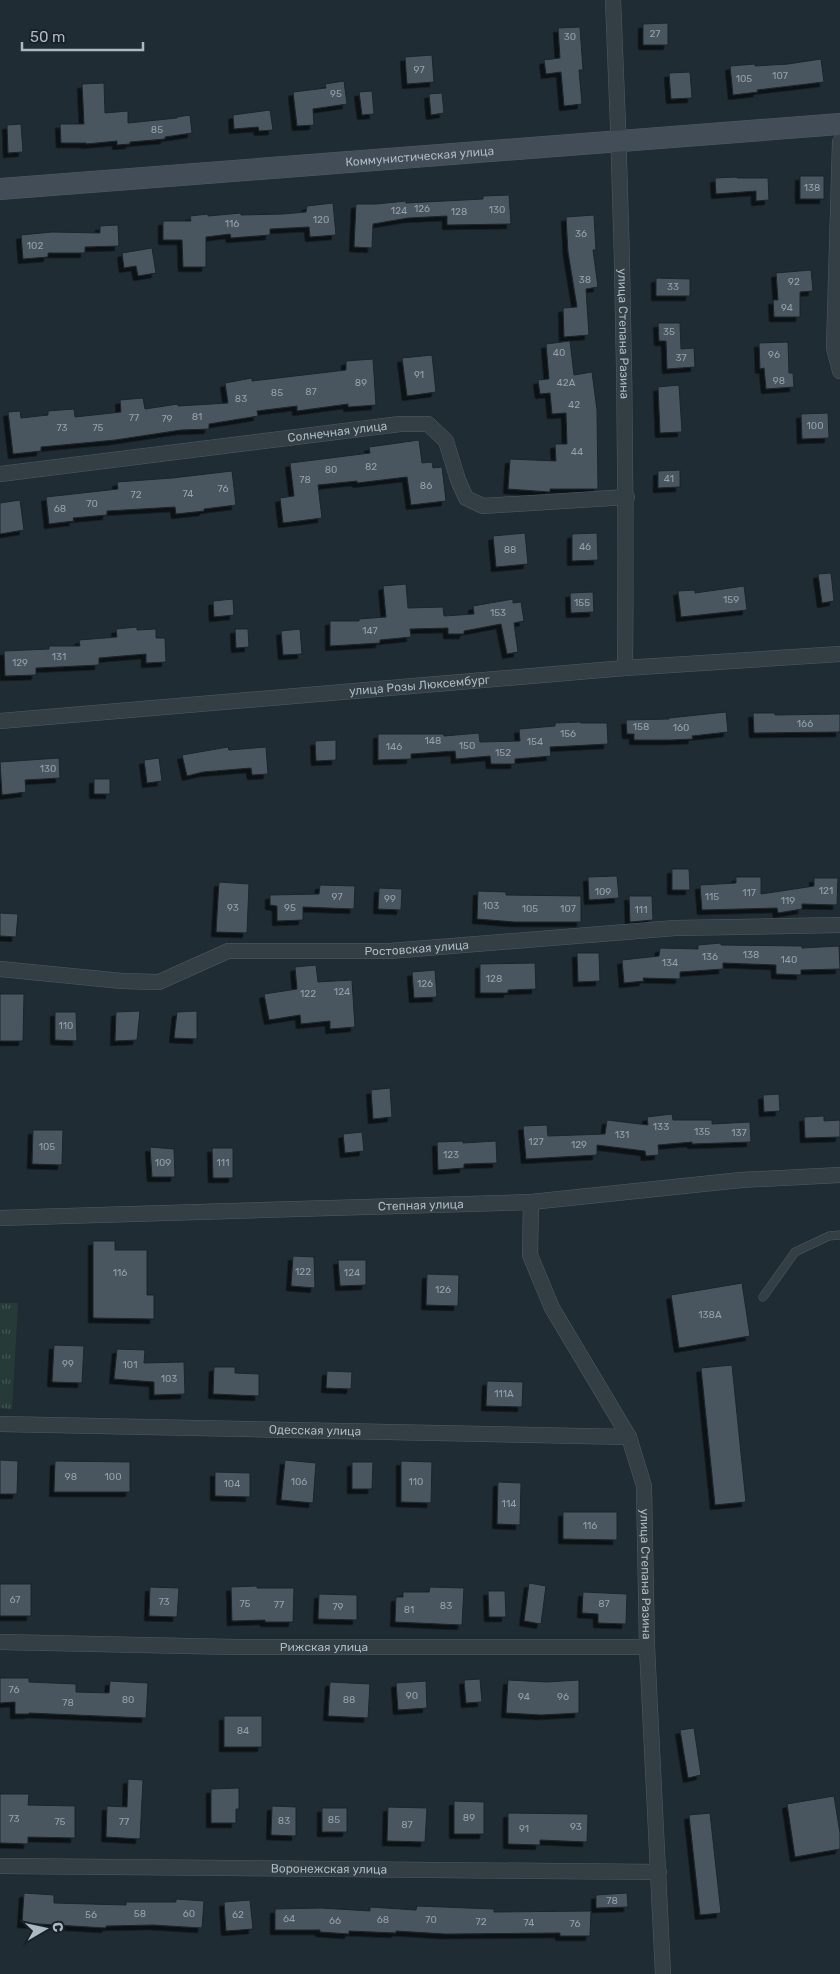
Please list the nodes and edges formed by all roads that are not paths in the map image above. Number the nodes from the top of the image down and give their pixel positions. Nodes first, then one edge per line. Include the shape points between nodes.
1 (613, 0) edge
2 (840, 124) edge
3 (620, 140) junction
4 (840, 142) edge
5 (0, 189) edge
6 (840, 371) edge
7 (0, 474) edge
8 (627, 497) junction
9 (840, 654) edge
10 (625, 668) junction
11 (0, 721) edge
12 (840, 925) edge
13 (0, 969) edge
14 (840, 1175) edge
15 (531, 1202) junction
16 (0, 1218) edge
17 (840, 1235) edge
18 (763, 1297) dead end
19 (0, 1424) edge
20 (629, 1437) junction
21 (0, 1642) edge
22 (647, 1647) junction
23 (0, 1866) edge
24 (658, 1872) junction
25 (663, 1974) edge

1 - 3 street, улица Степана Разина
2 - 3 main road, Коммунистическая улица
3 - 5 main road, Коммунистическая улица
3 - 8 street, улица Степана Разина
4 - 6 street via 834,348
7 - 8 street, Солнечная улица via 400,424 428,424 446,441 466,498 483,506
8 - 10 street, улица Степана Разина
9 - 10 street, улица Розы Люксембург
10 - 11 street, улица Розы Люксембург
12 - 13 street, Ростовская улица via 675,928 390,951 228,951 159,982
14 - 15 street, Степная улица via 742,1180
15 - 16 street, Степная улица
15 - 20 street, улица Степана Разина via 530,1254 552,1308
17 - 18 lane via 829,1236 796,1252
19 - 20 street, Одесская улица
20 - 22 street, улица Степана Разина via 644,1486
21 - 22 street, Рижская улица via 235,1647
22 - 24 street, улица Степана Разина
23 - 24 street, Воронежская улица
24 - 25 street, улица Степана Разина

